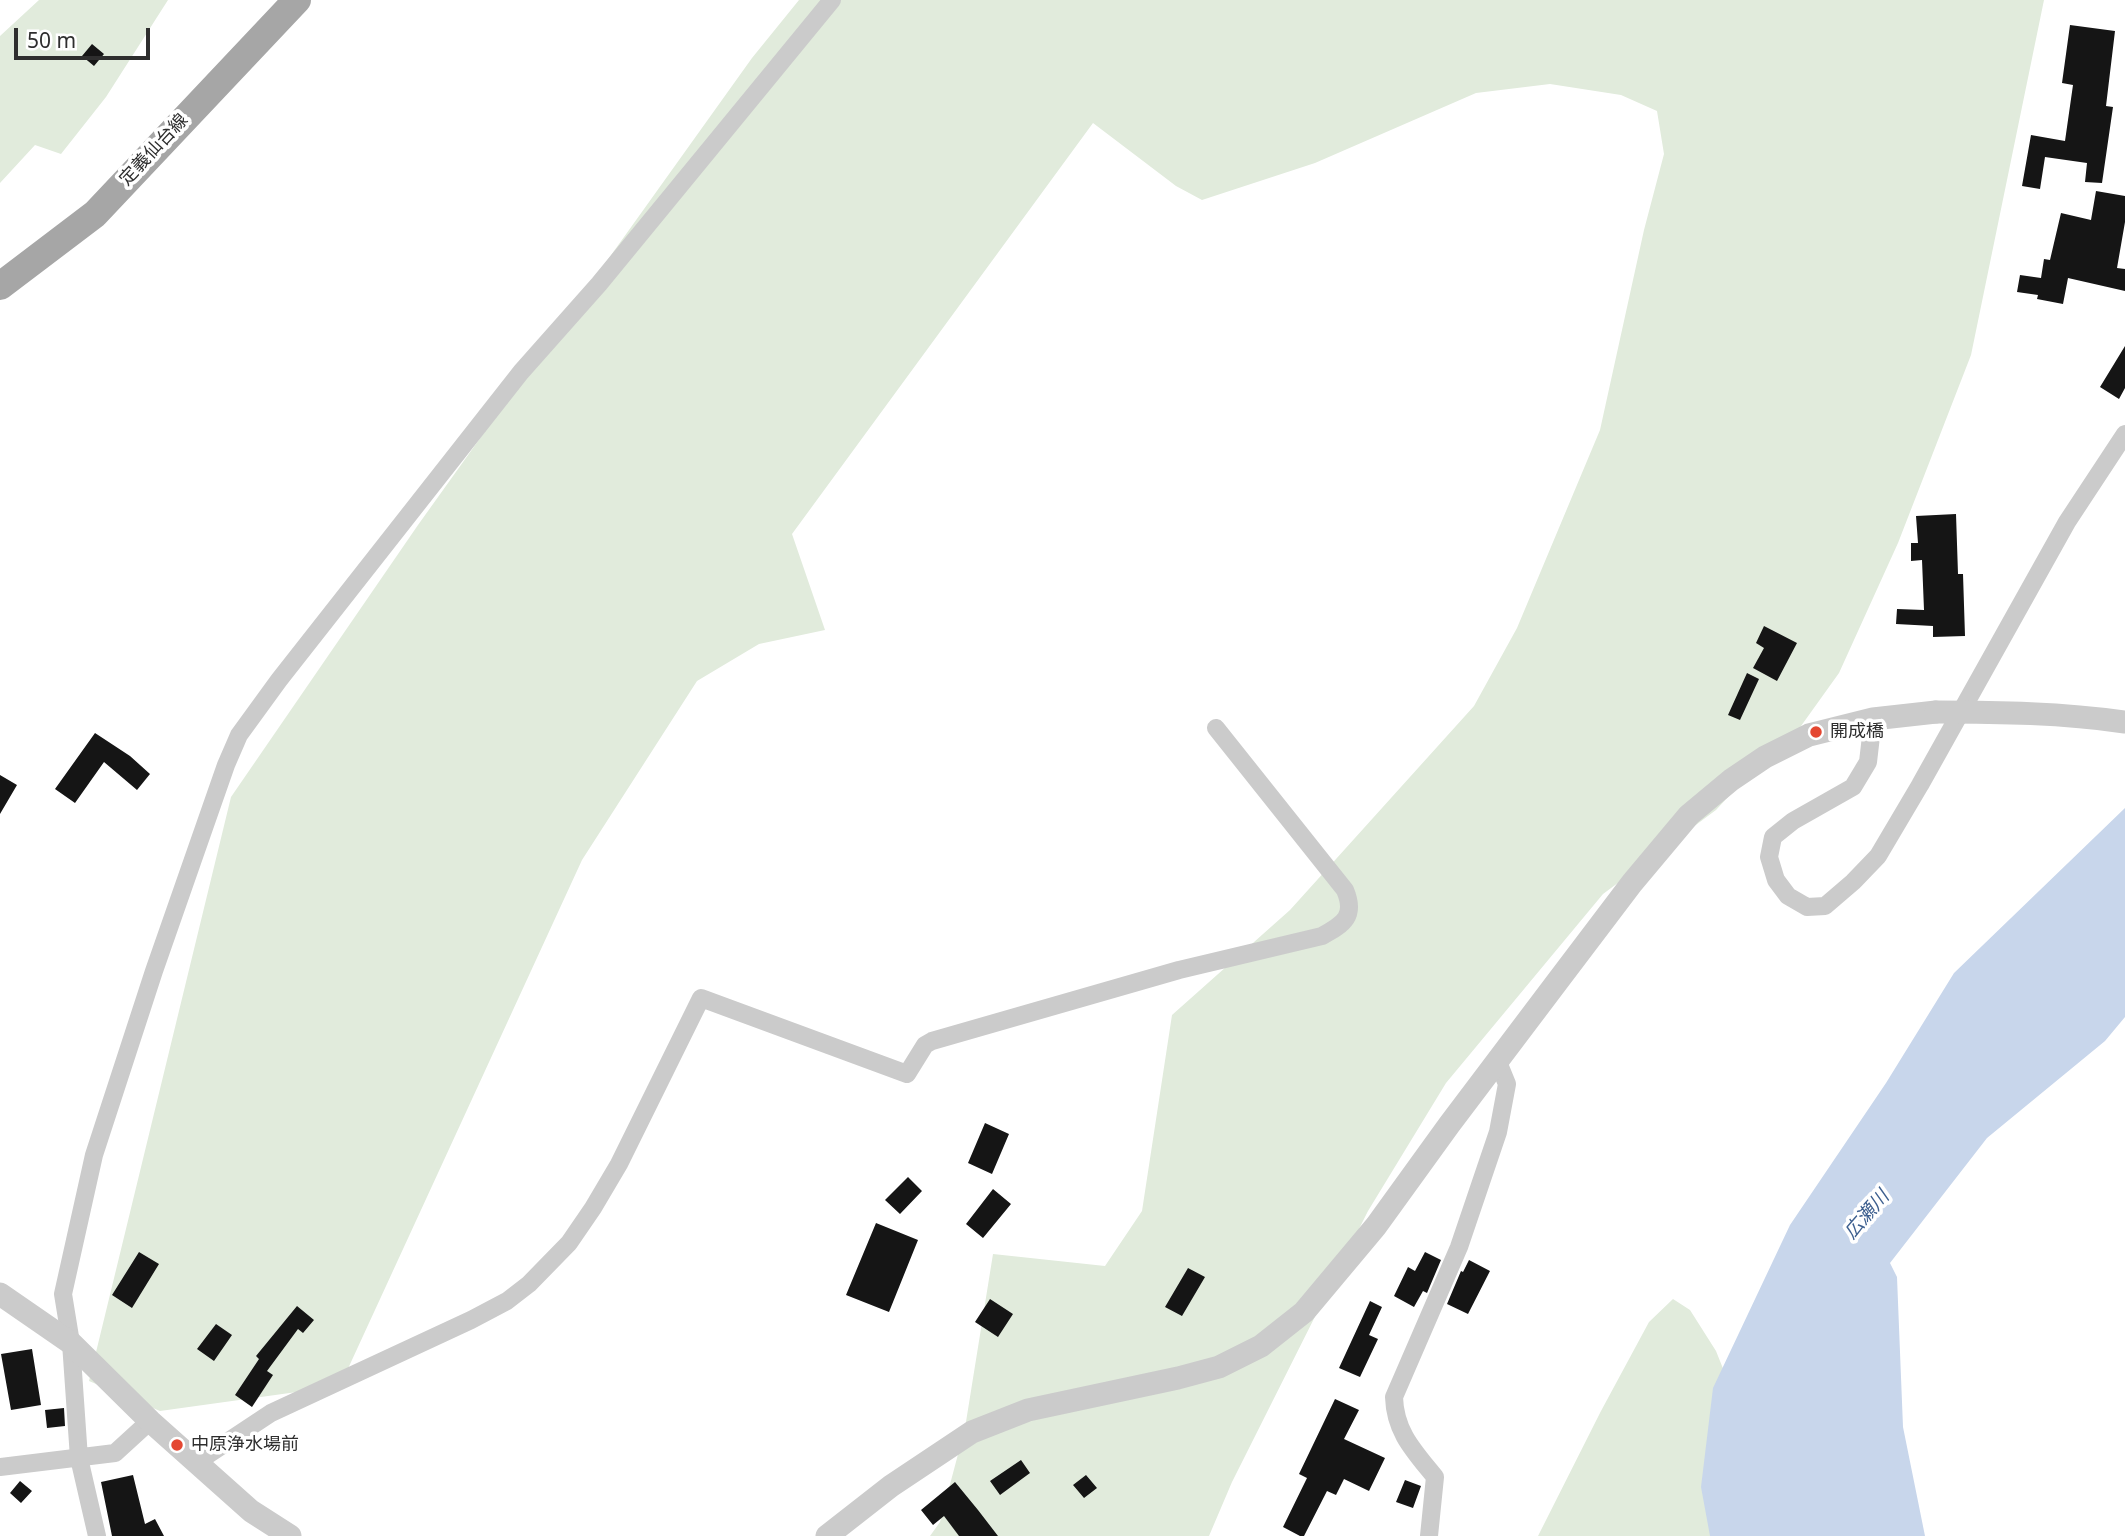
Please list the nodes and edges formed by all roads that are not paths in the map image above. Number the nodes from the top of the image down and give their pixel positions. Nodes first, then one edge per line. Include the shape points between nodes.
1 (297, 0) edge
2 (832, 0) edge
3 (0, 286) edge
4 (2125, 434) edge
5 (1873, 719) junction
6 (2125, 722) edge
7 (1216, 729) dead end
8 (1499, 1062) junction
9 (0, 1294) edge
10 (71, 1343) junction
11 (150, 1421) junction
12 (79, 1458) junction
13 (197, 1462) junction
14 (0, 1467) edge
15 (97, 1536) edge
16 (290, 1536) edge
17 (827, 1536) edge
18 (1429, 1536) edge

1 - 3 main road, 定義仙台線 via 94,215
2 - 10 street via 521,372 239,735 94,1155 63,1294
4 - 5 street via 2067,522 1878,856 1825,906 1807,907 1788,896 1776,880 1769,857 1773,837 1853,787 1868,762
5 - 6 street, bridge via 1936,712 2021,712
5 - 8 street via 1809,735 1765,757 1689,815
7 - 13 street via 1346,890 1350,912 1341,926 1322,936 1179,970 932,1041 907,1074 701,998 593,1208 569,1243 530,1284 471,1320 271,1413
8 - 17 street via 1376,1226 1304,1312 1261,1346 1219,1367 1028,1410 972,1432
8 - 18 street via 1507,1084 1498,1132 1459,1247 1394,1396 1395,1417 1410,1446 1435,1477
9 - 10 street
10 - 11 street
10 - 12 street
11 - 12 street via 115,1453
11 - 13 street
12 - 14 street
12 - 15 street
13 - 16 street via 251,1511

